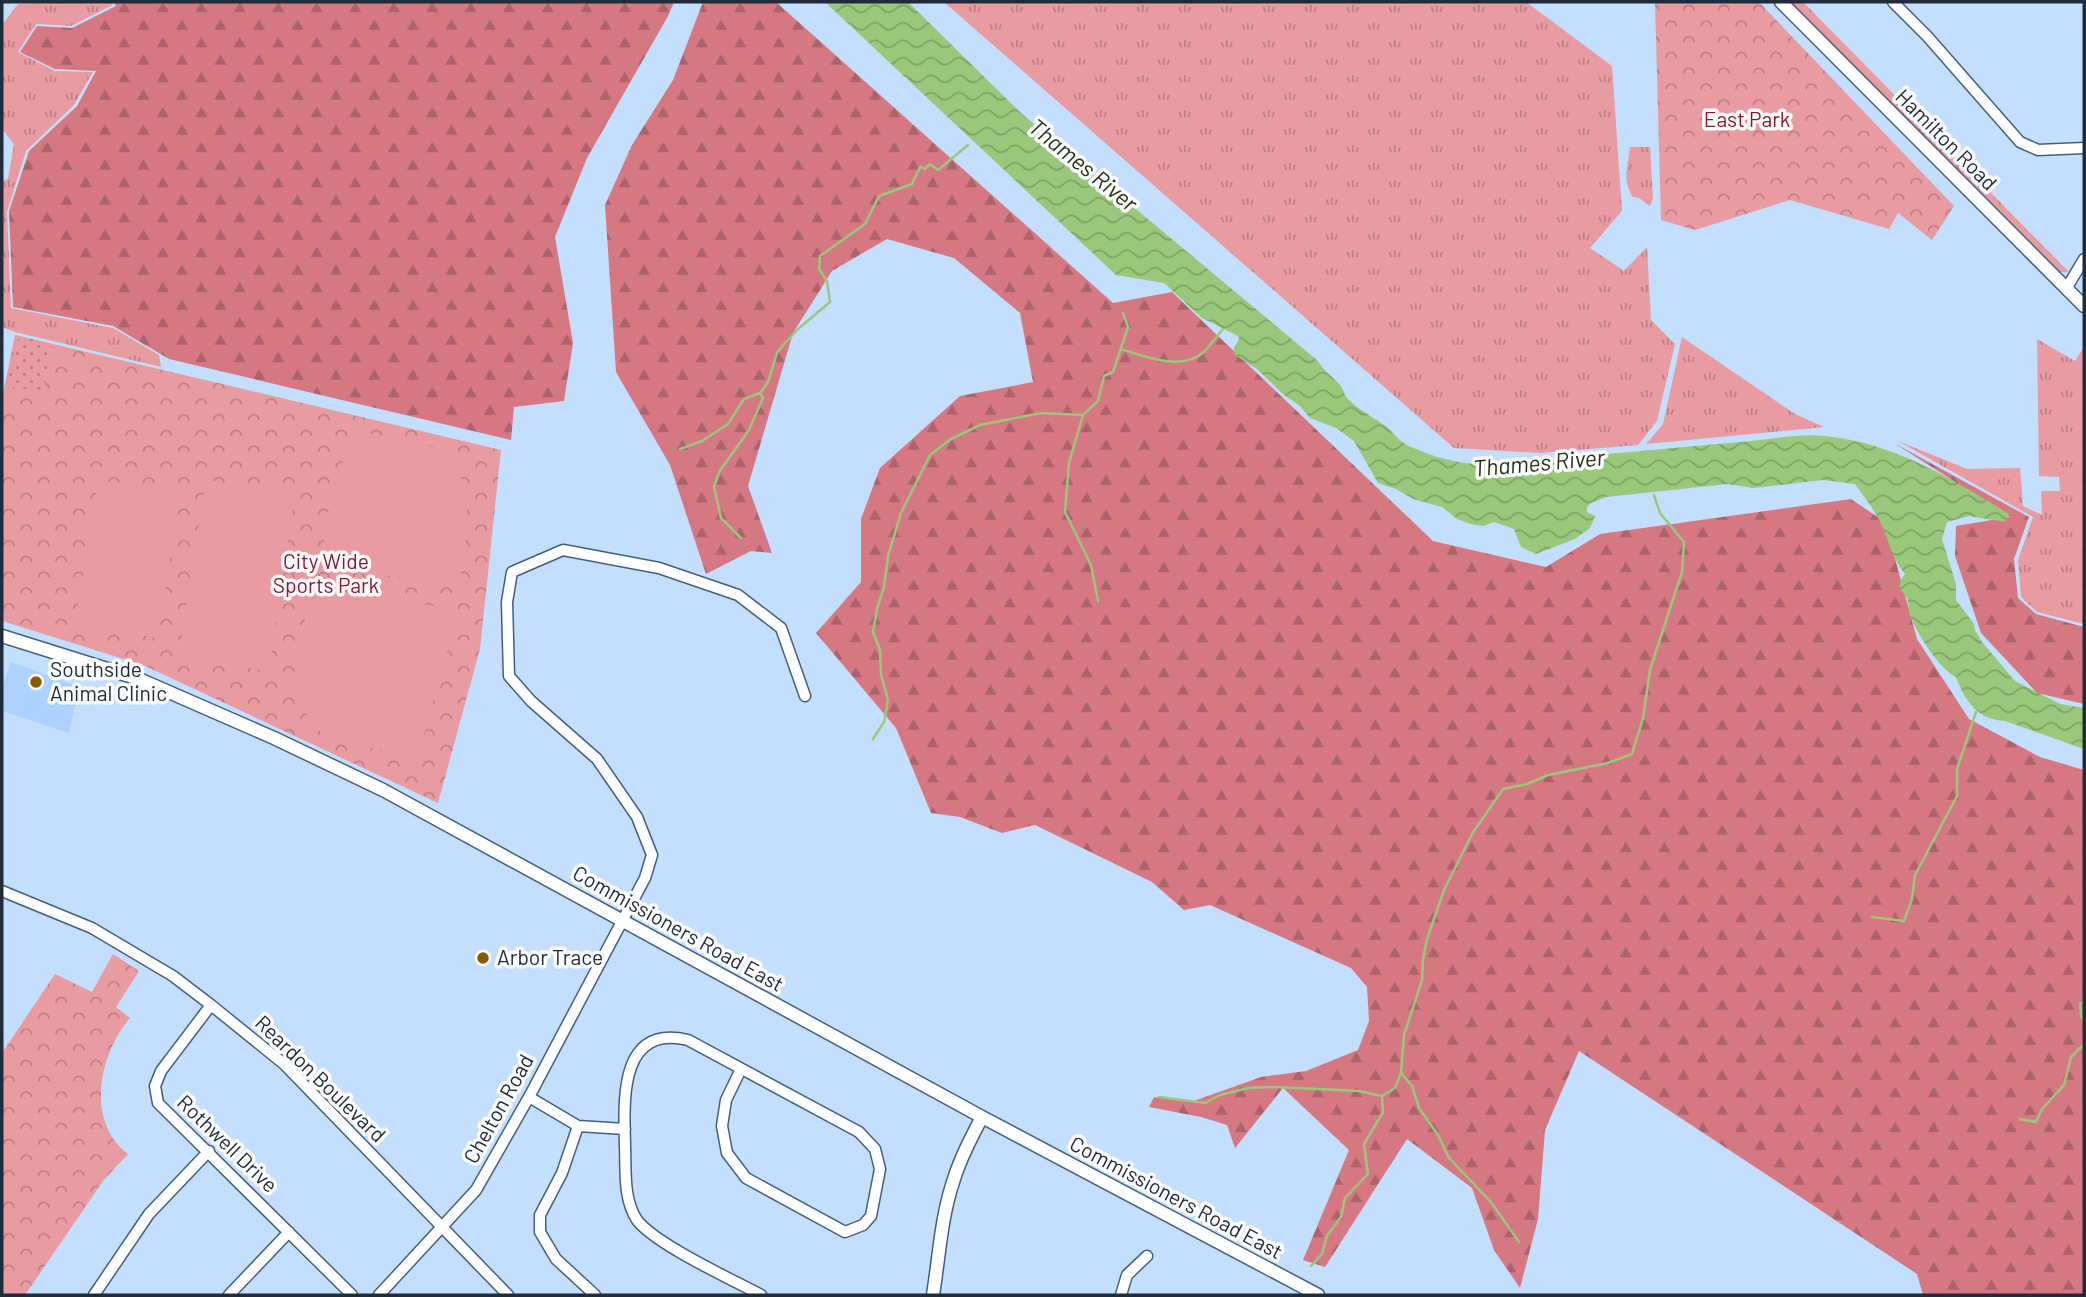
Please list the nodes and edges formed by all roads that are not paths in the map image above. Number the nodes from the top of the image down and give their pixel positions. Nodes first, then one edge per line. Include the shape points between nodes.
1 (1781, 2) edge
2 (1894, 2) edge
3 (2084, 148) edge
4 (2084, 259) edge
5 (2067, 289) junction
6 (2084, 306) edge
7 (2, 636) edge
8 (805, 696) dead end
9 (2, 891) edge
10 (622, 921) junction
11 (211, 1004) junction
12 (741, 1069) junction
13 (529, 1097) junction
14 (982, 1117) junction
15 (578, 1126) junction
16 (625, 1129) junction
17 (209, 1151) junction
18 (443, 1226) junction
19 (289, 1232) junction
20 (1147, 1256) dead end
21 (94, 1295) edge
22 (229, 1295) edge
23 (352, 1295) edge
24 (379, 1295) edge
25 (508, 1295) edge
26 (596, 1295) edge
27 (761, 1295) edge
28 (933, 1295) edge
29 (1121, 1295) edge
30 (1318, 1295) edge

1 - 5 main road, Hamilton Road
2 - 3 street via 2020,142 2038,150
4 - 5 street
5 - 6 main road, Hamilton Road
7 - 10 main road, Commissioners Road East via 139,679 274,738 383,790
8 - 10 street, Chelton Road via 782,628 738,595 659,568 563,550 512,572 506,601 509,676 597,760 637,817 652,855
9 - 11 street, Reardon Boulevard via 92,928
10 - 13 street, Chelton Road
10 - 14 main road, Commissioners Road East
11 - 17 street, Rothwell Drive via 155,1086 158,1103
11 - 18 street, Reardon Boulevard via 284,1064
12 - 12 street via 859,1132 875,1149 880,1169 871,1216 863,1225 845,1232 746,1178 727,1153 722,1126 726,1100
12 - 16 street via 688,1040 675,1037 652,1042 628,1070
13 - 15 street
13 - 18 street, Chelton Road via 475,1190
14 - 28 main road via 949,1195
14 - 30 main road, Commissioners Road East
15 - 16 street
15 - 26 street via 562,1173 540,1215 540,1232 556,1259
16 - 27 street via 627,1191 639,1222 662,1241
17 - 19 street, Rothwell Drive
17 - 21 street via 149,1214
18 - 24 street, Chelton Road
18 - 25 street, Reardon Boulevard
19 - 22 street
19 - 23 street, Rothwell Drive
20 - 29 street via 1127,1275

